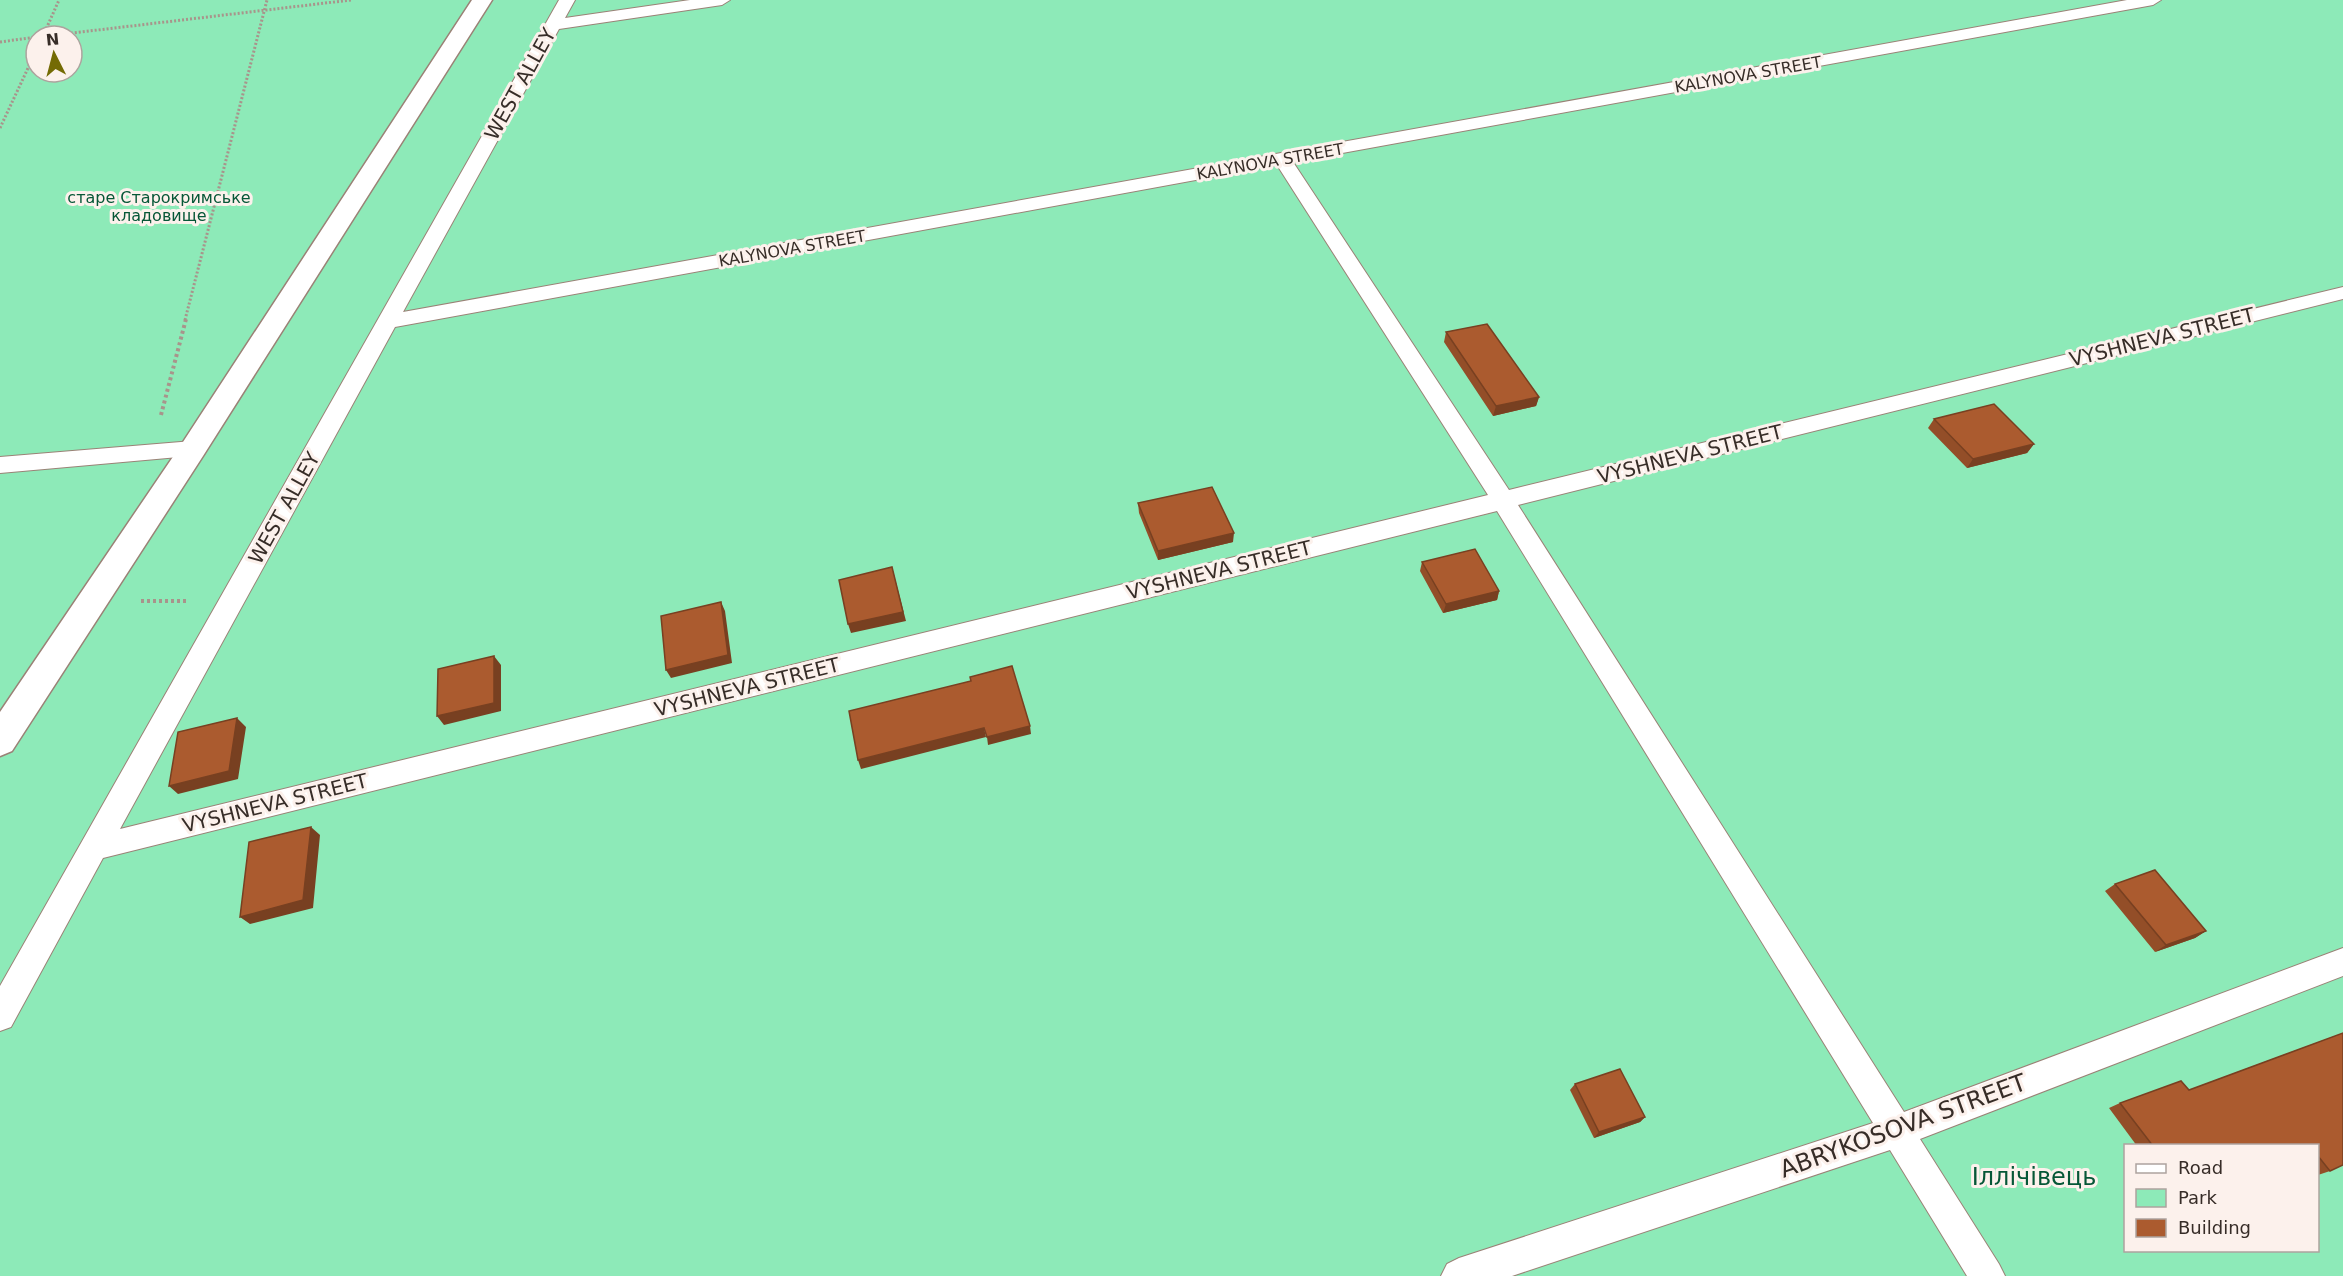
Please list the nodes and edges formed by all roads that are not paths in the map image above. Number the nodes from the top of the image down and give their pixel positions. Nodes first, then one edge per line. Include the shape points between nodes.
1 (482, 0) edge
2 (567, 0) edge
3 (722, 0) edge
4 (2153, 0) edge
5 (553, 25) junction
6 (1282, 159) junction
7 (2343, 293) edge
8 (387, 322) junction
9 (193, 449) junction
10 (0, 465) edge
11 (1503, 500) junction
12 (0, 741) edge
13 (94, 848) junction
14 (2343, 962) edge
15 (0, 1016) edge
16 (1898, 1131) junction
17 (1459, 1276) edge
18 (1987, 1276) edge

1 - 9 street
2 - 5 lane, WEST ALLEY
3 - 5 lane
4 - 6 lane, KALYNOVA STREET
5 - 8 lane, WEST ALLEY
6 - 8 lane, KALYNOVA STREET
6 - 11 lane
7 - 11 lane, VYSHNEVA STREET
8 - 13 lane, WEST ALLEY
9 - 10 lane
9 - 12 street
11 - 13 lane, VYSHNEVA STREET
11 - 16 lane
13 - 15 lane, WEST ALLEY
14 - 16 lane, ABRYKOSOVA STREET
16 - 17 lane, ABRYKOSOVA STREET
16 - 18 lane

